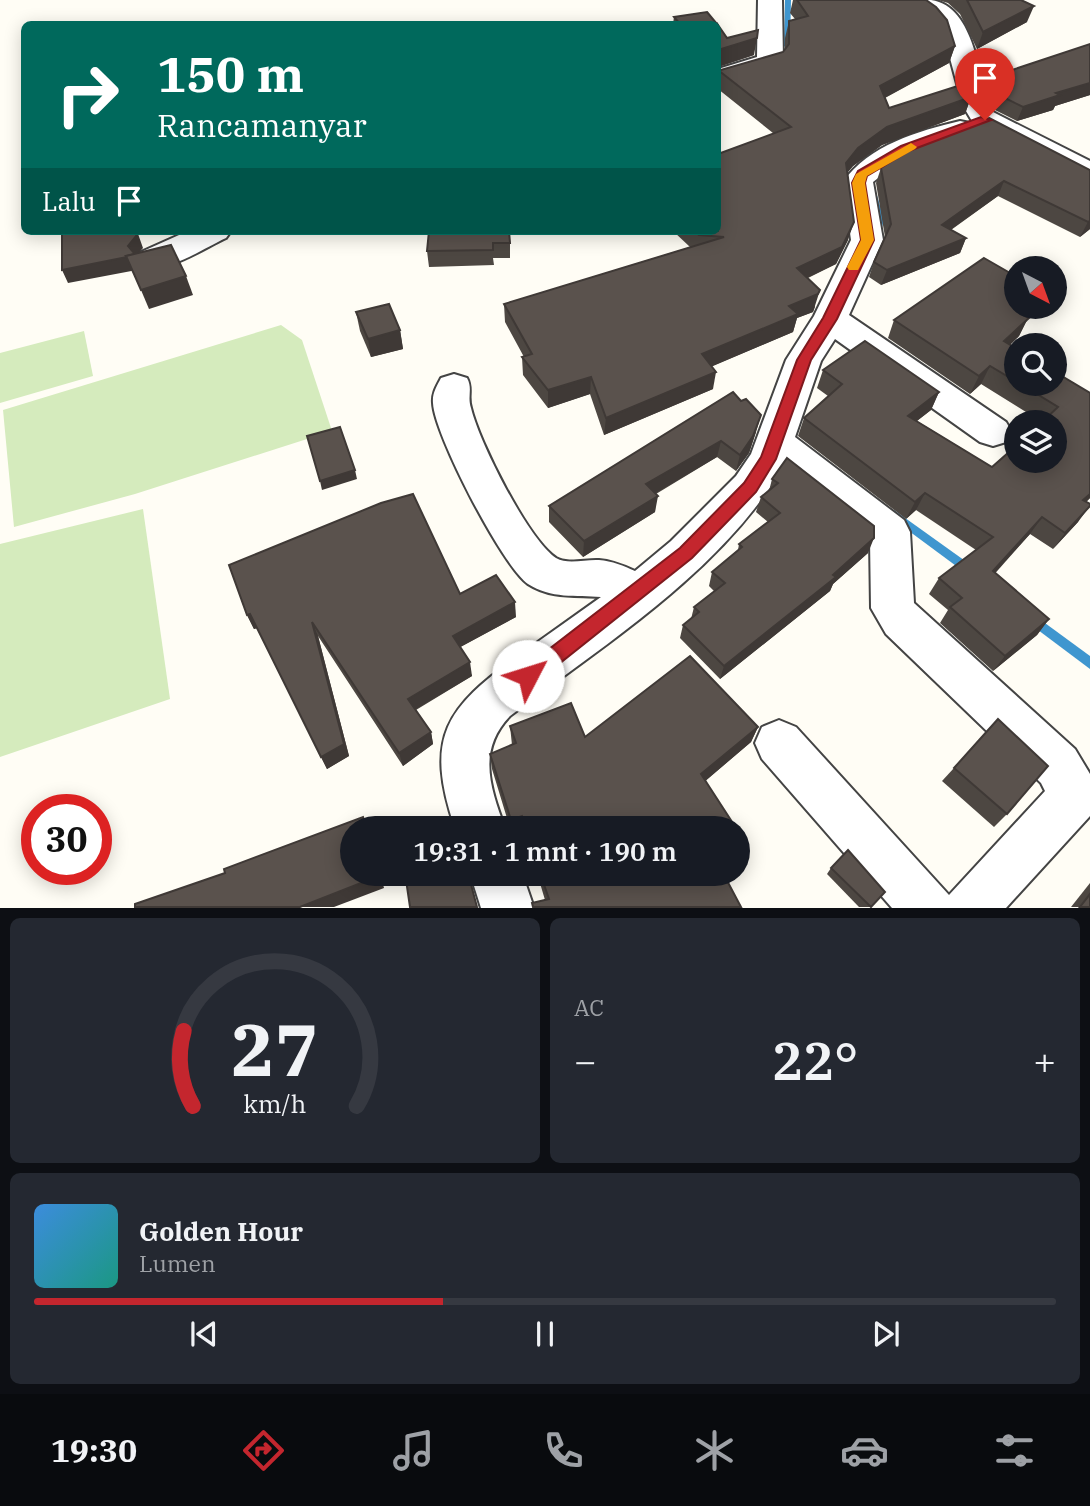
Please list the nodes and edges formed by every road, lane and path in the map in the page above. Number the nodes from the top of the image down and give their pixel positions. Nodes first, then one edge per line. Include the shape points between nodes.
1 (770, 0) edge
2 (915, 0) edge
3 (721, 76) edge
4 (985, 120) junction
5 (1090, 172) edge
6 (206, 235) edge
7 (152, 259) edge
8 (830, 319) junction
9 (454, 387) dead end
10 (993, 432) dead end
11 (774, 441) junction
12 (637, 595) junction
13 (779, 743) dead end
14 (1079, 790) edge
15 (476, 816) edge
16 (500, 886) edge
17 (508, 908) edge
18 (928, 908) edge
19 (970, 908) edge

1 - 3 street via 770,61
2 - 4 street via 947,19 957,33 976,107
4 - 5 street
4 - 8 street via 905,149 862,174 858,183 867,240
6 - 7 street
8 - 10 street
8 - 11 street via 804,360
9 - 12 street via 451,405 468,453 533,563 556,578 613,578
11 - 12 street via 750,487
11 - 14 street via 890,532 893,608 901,620
12 - 15 street via 475,721 466,745 467,785
13 - 18 street
14 - 19 street
16 - 17 street

